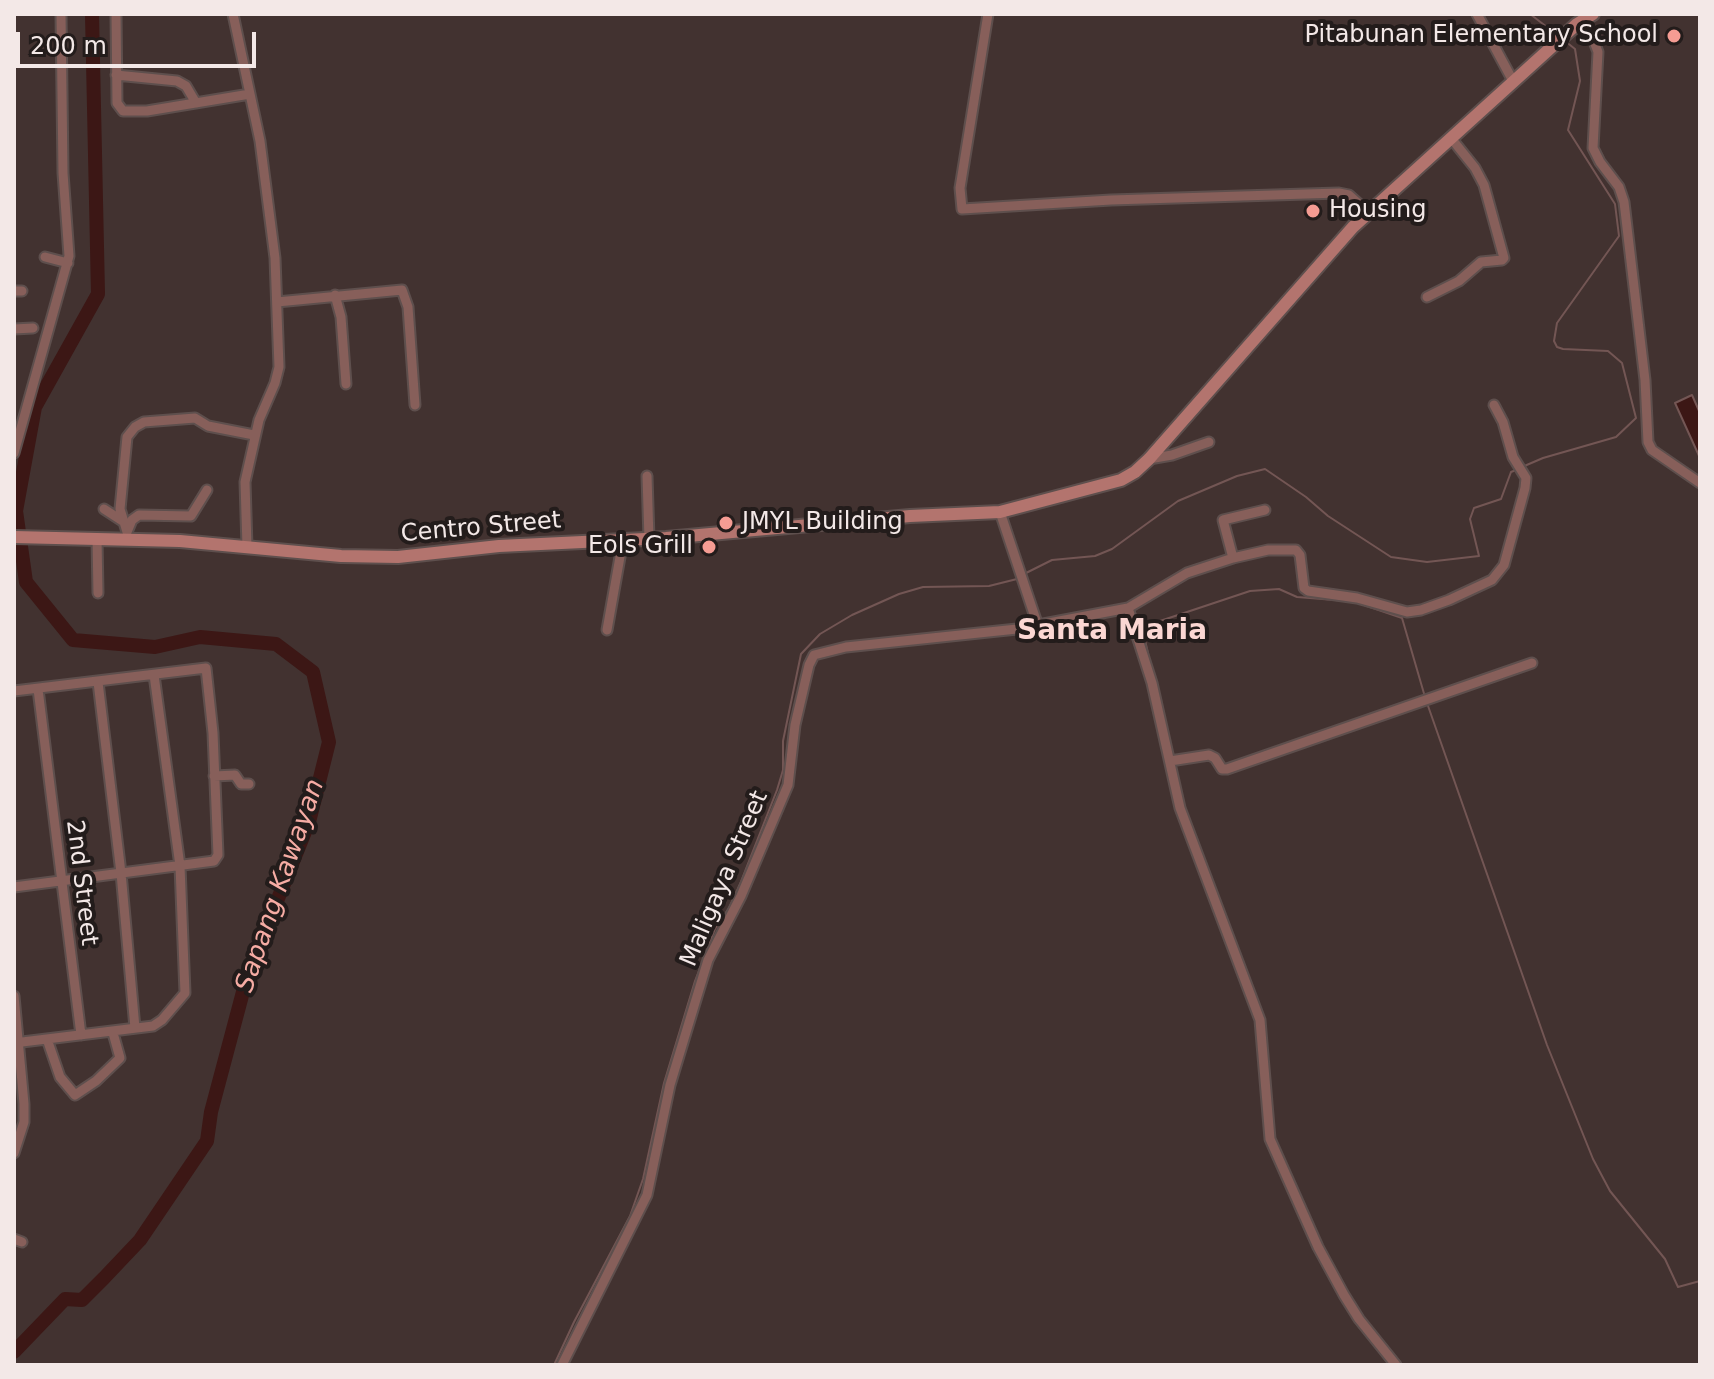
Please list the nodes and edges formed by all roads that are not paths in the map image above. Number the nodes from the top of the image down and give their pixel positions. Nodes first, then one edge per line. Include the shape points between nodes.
1 (61, 14) edge
2 (116, 14) edge
3 (233, 14) edge
4 (988, 14) edge
5 (1477, 14) edge
6 (1585, 19) edge
7 (116, 75) junction
8 (1513, 81) junction
9 (250, 94) junction
10 (196, 103) junction
11 (1451, 138) junction
12 (1368, 212) junction
13 (45, 257) dead end
14 (68, 263) junction
15 (335, 295) junction
16 (1427, 297) dead end
17 (277, 302) junction
18 (33, 328) dead end
19 (14, 329) edge
20 (346, 384) dead end
21 (415, 405) dead end
22 (1494, 405) dead end
23 (254, 435) junction
24 (1209, 442) dead end
25 (14, 453) edge
26 (1149, 459) junction
27 (647, 476) dead end
28 (1700, 483) edge
29 (207, 490) dead end
30 (104, 509) dead end
31 (1265, 510) dead end
32 (1000, 512) junction
33 (125, 531) junction
34 (14, 537) edge
35 (97, 539) junction
36 (649, 539) junction
37 (623, 540) junction
38 (247, 547) junction
39 (1233, 558) junction
40 (98, 593) dead end
41 (1128, 608) junction
42 (1038, 626) junction
43 (607, 630) dead end
44 (1532, 663) dead end
45 (154, 675) junction
46 (98, 682) junction
47 (38, 689) junction
48 (14, 691) edge
49 (1170, 761) junction
50 (214, 776) junction
51 (249, 784) dead end
52 (180, 866) junction
53 (121, 873) junction
54 (60, 881) junction
55 (14, 887) edge
56 (14, 996) edge
57 (135, 1028) junction
58 (113, 1033) junction
59 (81, 1035) junction
60 (47, 1039) junction
61 (16, 1043) edge
62 (14, 1153) edge
63 (562, 1365) edge
64 (1396, 1365) edge

1 - 14 street
2 - 7 street
3 - 9 street
4 - 12 street via 960,188 962,209 1339,193
5 - 8 street
6 - 8 street, Centro Street
6 - 28 street via 1598,52 1593,148 1624,202 1648,442
7 - 10 street via 177,81
7 - 10 street via 117,103 123,111
8 - 11 street, Centro Street
9 - 10 street
9 - 17 street
11 - 12 street, Centro Street
11 - 16 street via 1484,185 1504,258 1481,262
12 - 26 street, Centro Street
13 - 14 street
14 - 25 street
15 - 17 street
15 - 20 street
15 - 21 street via 404,291
17 - 23 street via 278,375
18 - 19 street
22 - 39 street, Maligaya Street via 1526,482 1508,554 1499,572 1481,586 1421,610 1401,611 1308,591 1294,549
23 - 33 street via 208,426 195,418 135,427 127,437 120,509
23 - 38 street via 245,482
24 - 26 street
26 - 32 street, Centro Street via 1121,480
27 - 36 street
29 - 33 street via 191,516 139,515
30 - 33 street
31 - 39 street via 1223,520
32 - 36 street, Centro Street
32 - 42 street
33 - 35 street, Centro Street
33 - 38 street, Centro Street
34 - 35 street, Centro Street
35 - 40 street
36 - 37 street, Centro Street
37 - 38 street, Centro Street via 398,557
37 - 43 street
39 - 41 street, Maligaya Street via 1181,576
41 - 42 street, Maligaya Street
41 - 49 street
42 - 63 street, Maligaya Street via 846,647 811,659 792,736 788,785 708,960 670,1085 647,1195
44 - 49 street via 1227,769 1209,755
45 - 46 street
45 - 50 street via 204,668 207,672
45 - 52 street
46 - 47 street
46 - 53 street
47 - 48 street
47 - 54 street, 2nd Street
49 - 64 street via 1191,844 1260,1020 1270,1139 1344,1295
50 - 51 street via 235,775 241,784
50 - 52 street via 218,858
52 - 53 street
52 - 57 street via 185,993 156,1025
53 - 54 street
53 - 57 street
54 - 55 street
54 - 59 street, 2nd Street
56 - 61 street
57 - 58 street
58 - 59 street
58 - 60 street via 120,1058 75,1095 60,1077
59 - 60 street
60 - 61 street
61 - 62 street via 24,1122

